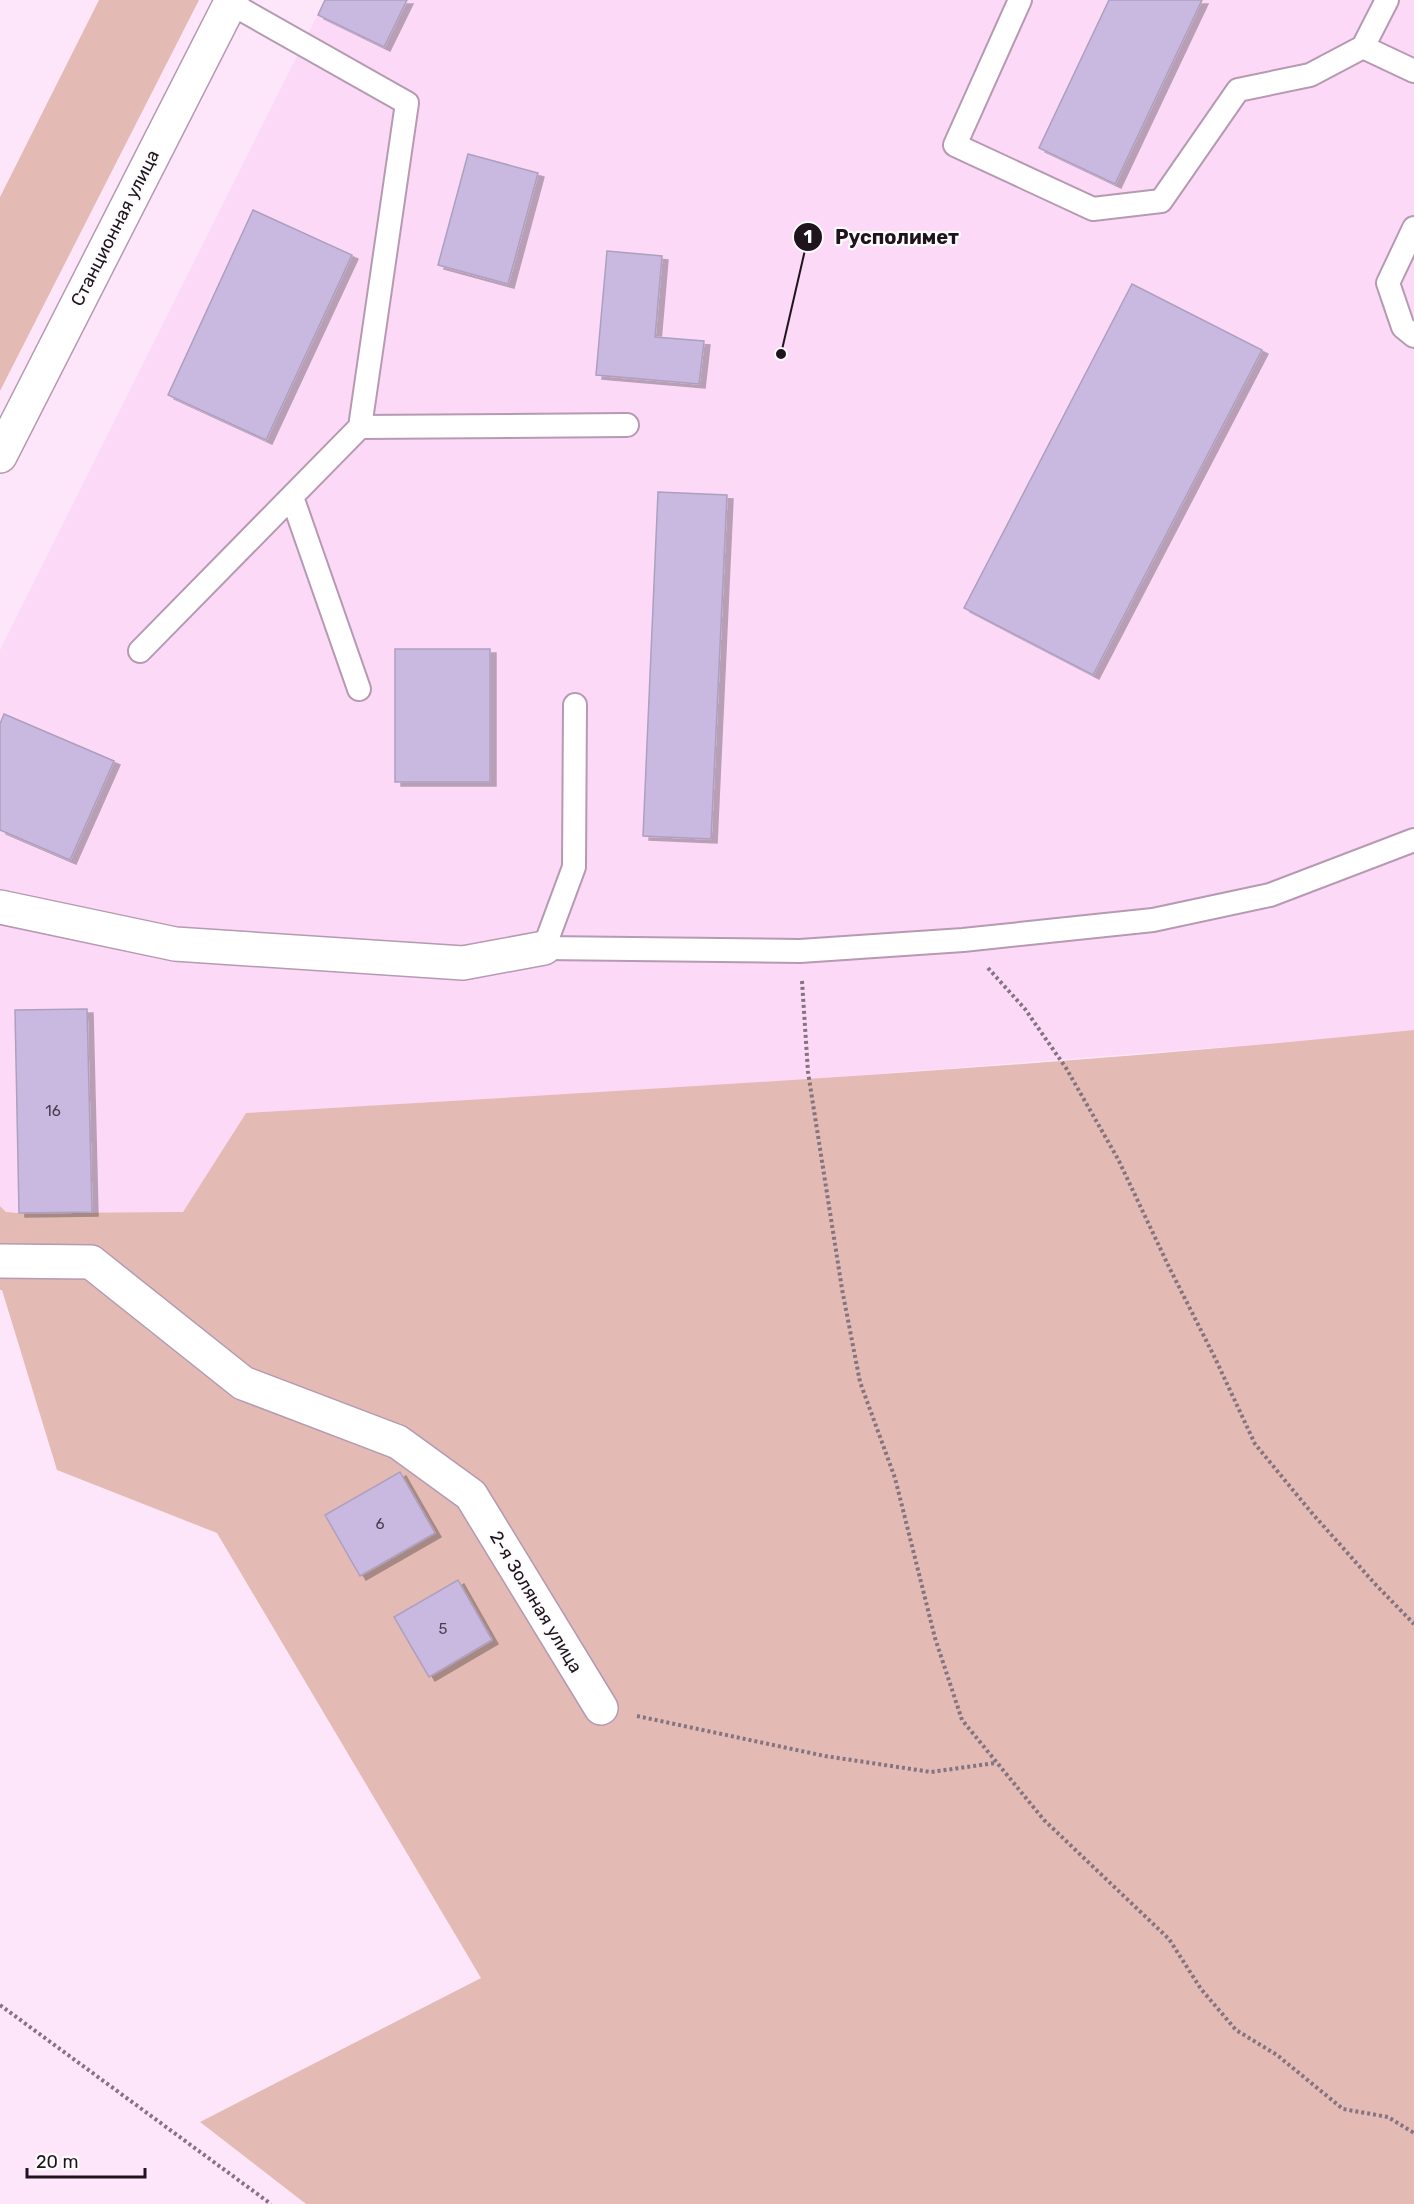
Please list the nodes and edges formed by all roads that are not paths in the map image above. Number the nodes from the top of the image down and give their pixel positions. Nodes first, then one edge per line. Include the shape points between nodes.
1 (1020, 0) edge
2 (1387, 0) edge
3 (231, 2) edge
4 (1363, 47) junction
5 (1414, 71) edge
6 (1414, 228) edge
7 (1414, 336) edge
8 (627, 425) dead end
9 (360, 427) junction
10 (0, 456) edge
11 (292, 497) junction
12 (140, 651) dead end
13 (359, 688) dead end
14 (575, 705) dead end
15 (1414, 840) edge
16 (0, 907) edge
17 (544, 948) junction
18 (0, 1261) edge
19 (601, 1708) road end

1 - 4 lane via 955,145 1093,209 1161,201 1238,90 1310,75
2 - 4 lane
3 - 9 lane via 407,103
3 - 10 street, Станционная улица
4 - 5 lane
6 - 7 lane via 1388,283 1403,327
8 - 9 lane
9 - 11 lane
11 - 12 lane
11 - 13 lane
14 - 17 lane via 574,867
15 - 17 lane via 1270,895 1153,920 963,940 800,951
16 - 17 street via 175,944 463,963
18 - 19 street, 2-я Золяная улица via 91,1262 243,1383 398,1442 471,1495

